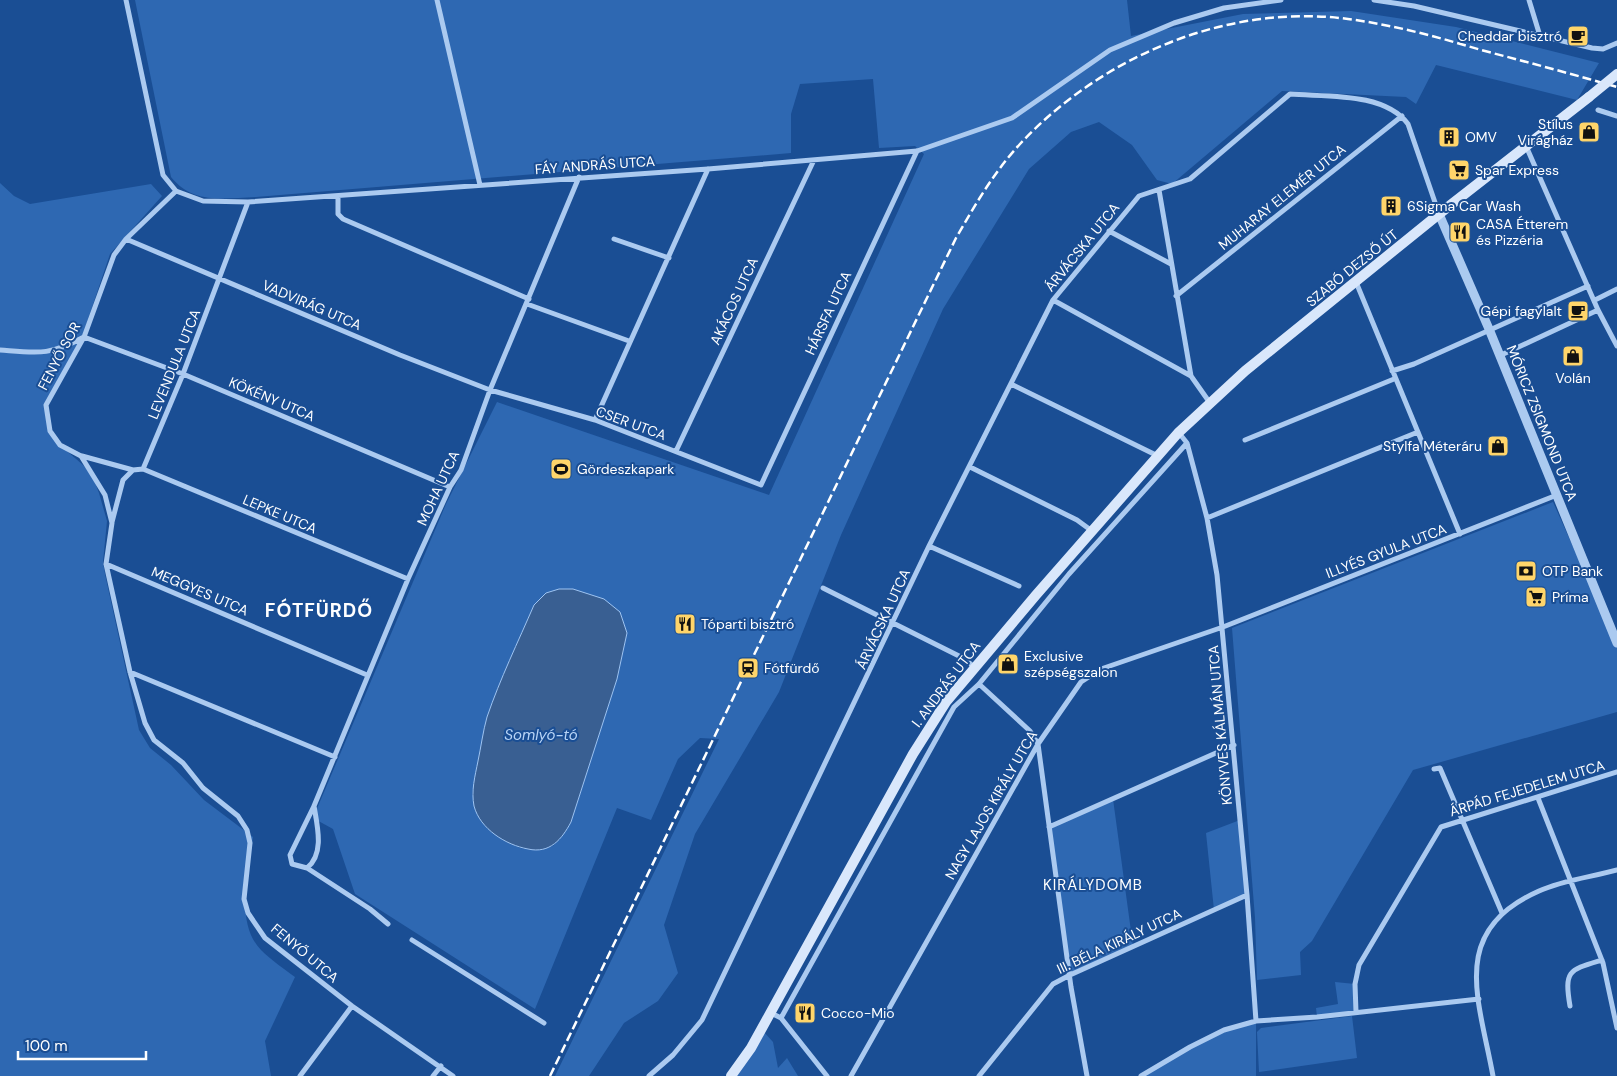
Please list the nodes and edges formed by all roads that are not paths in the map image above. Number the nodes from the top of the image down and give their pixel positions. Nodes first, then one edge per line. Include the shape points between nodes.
1 (126, 0) edge
2 (438, 0) edge
3 (1281, 0) edge
4 (1374, 0) edge
5 (1529, 0) edge
6 (1413, 3) edge
7 (1540, 36) junction
8 (1617, 43) edge
9 (1617, 74) edge
10 (1598, 110) dead end
11 (1402, 116) junction
12 (1617, 116) edge
13 (1526, 145) junction
14 (917, 151) junction
15 (814, 160) junction
16 (708, 169) junction
17 (579, 177) junction
18 (480, 185) junction
19 (1159, 190) junction
20 (176, 191) junction
21 (338, 197) junction
22 (248, 202) junction
23 (1439, 214) junction
24 (1109, 231) junction
25 (126, 239) junction
26 (614, 239) dead end
27 (669, 258) junction
28 (1171, 264) junction
29 (220, 278) junction
30 (1356, 282) junction
31 (1588, 286) junction
32 (1617, 289) edge
33 (1176, 296) junction
34 (1053, 300) junction
35 (1595, 300) junction
36 (528, 301) junction
37 (1598, 310) junction
38 (1489, 329) junction
39 (84, 336) junction
40 (629, 341) junction
41 (1617, 346) edge
42 (0, 350) edge
43 (1499, 356) junction
44 (1392, 371) junction
45 (183, 374) junction
46 (1191, 376) junction
47 (1394, 379) junction
48 (1011, 384) junction
49 (490, 390) junction
50 (1210, 403) junction
51 (595, 420) junction
52 (1418, 432) junction
53 (1178, 433) junction
54 (1245, 440) dead end
55 (1187, 443) junction
56 (676, 451) junction
57 (81, 456) junction
58 (1159, 456) junction
59 (970, 467) junction
60 (143, 469) junction
61 (133, 470) junction
62 (761, 486) joint
63 (450, 487) junction
64 (1557, 495) junction
65 (1207, 518) junction
66 (112, 524) junction
67 (1092, 532) junction
68 (1460, 534) junction
69 (929, 546) junction
70 (106, 564) junction
71 (408, 580) junction
72 (1019, 586) dead end
73 (823, 588) dead end
74 (894, 624) junction
75 (1223, 627) junction
76 (1617, 643) edge
77 (974, 667) junction
78 (130, 672) junction
79 (367, 675) junction
80 (979, 684) junction
81 (1038, 744) junction
82 (1234, 746) junction
83 (335, 757) junction
84 (1434, 769) dead end
85 (1617, 772) edge
86 (1538, 798) junction
87 (314, 806) junction
88 (1462, 820) junction
89 (1049, 827) junction
90 (307, 868) junction
91 (1617, 870) edge
92 (1572, 882) junction
93 (1247, 895) junction
94 (1502, 913) junction
95 (388, 924) dead end
96 (412, 940) dead end
97 (1602, 960) junction
98 (1070, 975) junction
99 (1479, 999) junction
100 (352, 1006) junction
101 (1570, 1006) dead end
102 (1356, 1012) junction
103 (771, 1013) junction
104 (781, 1018) junction
105 (1256, 1021) junction
106 (544, 1023) dead end
107 (1617, 1028) edge
108 (441, 1066) junction
109 (300, 1076) edge
110 (433, 1076) edge
111 (453, 1076) edge
112 (650, 1076) edge
113 (731, 1076) edge
114 (827, 1076) edge
115 (851, 1076) edge
116 (979, 1076) edge
117 (1087, 1076) edge
118 (1141, 1076) edge
119 (1493, 1076) edge

1 - 20 street via 163,175
2 - 18 street
3 - 14 street, FÁY ANDRÁS UTCA via 1224,8 1174,23 1110,50 1012,118
4 - 6 street
5 - 7 street
6 - 7 street
7 - 8 street via 1597,49
9 - 13 main road, SZABÓ DEZSŐ ÚT, bridge
10 - 12 street
11 - 19 street, ÁRVÁCSKA UTCA via 1371,101 1290,94 1190,179
11 - 23 street via 1408,124
11 - 33 street, MUHARAY ELEMÉR UTCA
13 - 23 main road, SZABÓ DEZSŐ ÚT
13 - 31 street
14 - 15 street, FÁY ANDRÁS UTCA
14 - 62 street, HÁRSFA UTCA
15 - 16 street, FÁY ANDRÁS UTCA
15 - 56 street, AKÁCOS UTCA
16 - 17 street, FÁY ANDRÁS UTCA
16 - 27 street
17 - 18 street, FÁY ANDRÁS UTCA
17 - 36 street, MOHA UTCA
18 - 21 street, FÁY ANDRÁS UTCA
19 - 24 street, ÁRVÁCSKA UTCA via 1139,196
19 - 28 street
20 - 22 street, FÁY ANDRÁS UTCA via 203,202
20 - 25 street, FENYŐ SOR
21 - 22 street, FÁY ANDRÁS UTCA
21 - 36 street via 338,214 343,219
22 - 29 street, LEVENDULA UTCA
23 - 30 main road, SZABÓ DEZSŐ ÚT
23 - 38 street, MÓRICZ ZSIGMOND UTCA
24 - 28 street
24 - 34 street, ÁRVÁCSKA UTCA
25 - 29 street, VADVIRÁG UTCA
25 - 39 street, FENYŐ SOR via 114,255
26 - 27 street
27 - 40 street
28 - 33 street
29 - 45 street, LEVENDULA UTCA
29 - 49 street, VADVIRÁG UTCA
30 - 44 street
30 - 50 main road, SZABÓ DEZSŐ ÚT
31 - 35 street
31 - 38 street
32 - 35 street
33 - 46 street
34 - 46 street
34 - 48 street, ÁRVÁCSKA UTCA
35 - 37 street
36 - 40 street
36 - 49 street, MOHA UTCA
37 - 41 street
37 - 43 street
38 - 43 street, MÓRICZ ZSIGMOND UTCA
38 - 44 street
39 - 42 street via 67,346 44,353
39 - 45 street, KÖKÉNY UTCA
39 - 57 street, FENYŐ SOR via 46,405 54,439
40 - 51 street
43 - 64 street, MÓRICZ ZSIGMOND UTCA
44 - 47 street
45 - 60 street, LEVENDULA UTCA
45 - 63 street, KÖKÉNY UTCA
46 - 50 street
47 - 52 street
47 - 54 street
48 - 58 street
48 - 59 street, ÁRVÁCSKA UTCA
49 - 51 street, CSER UTCA
49 - 63 street, MOHA UTCA via 461,470
50 - 53 main road, SZABÓ DEZSŐ ÚT
51 - 56 street, CSER UTCA
52 - 65 street
52 - 68 street
53 - 55 street, KÖNYVES KÁLMÁN UTCA
53 - 58 main road, I. ANDRÁS UTCA
55 - 65 street, KÖNYVES KÁLMÁN UTCA
55 - 80 street, I. ANDRÁS UTCA via 1069,574
56 - 62 street, CSER UTCA
57 - 61 street, FENYŐ SOR
57 - 66 street via 105,496
58 - 67 main road, I. ANDRÁS UTCA
59 - 67 street via 1077,520
59 - 69 street, ÁRVÁCSKA UTCA
60 - 61 street
60 - 71 street, LEPKE UTCA
61 - 66 street via 124,480
63 - 71 street, MOHA UTCA
64 - 68 street, ILLYÉS GYULA UTCA
64 - 76 street, MÓRICZ ZSIGMOND UTCA
65 - 75 street, KÖNYVES KÁLMÁN UTCA
66 - 70 street
67 - 77 main road, I. ANDRÁS UTCA
68 - 75 street, ILLYÉS GYULA UTCA
69 - 72 street
69 - 74 street, ÁRVÁCSKA UTCA
70 - 78 street
70 - 79 street, MEGGYES UTCA
71 - 79 street, MOHA UTCA
73 - 74 street
74 - 77 street via 965,659
74 - 112 street, ÁRVÁCSKA UTCA via 702,1020 673,1055
75 - 81 street, NAGY LAJOS KIRÁLY UTCA via 1101,669 1081,682
75 - 82 street, KÖNYVES KÁLMÁN UTCA
77 - 103 main road, I. ANDRÁS UTCA via 946,702 913,754
78 - 83 street
78 - 100 street, FENYŐ UTCA via 145,723 154,740 183,763 203,788 238,816 247,830 250,843 244,899 248,913 265,938
79 - 83 street, MOHA UTCA
80 - 81 street via 1030,731
80 - 104 street, I. ANDRÁS UTCA via 954,707
81 - 89 street
81 - 115 street, NAGY LAJOS KIRÁLY UTCA
82 - 89 street
82 - 93 street, KÖNYVES KÁLMÁN UTCA
83 - 87 street, MOHA UTCA
84 - 88 street via 1440,768
85 - 86 street, ÁRPÁD FEJEDELEM UTCA
86 - 88 street, ÁRPÁD FEJEDELEM UTCA
86 - 92 street
87 - 90 street via 318,848
87 - 90 street, MOHA UTCA via 290,855 292,864
88 - 94 street
88 - 102 street, ÁRPÁD FEJEDELEM UTCA via 1441,827 1358,965 1354,984
89 - 98 street
90 - 95 street
91 - 92 street
92 - 94 street via 1540,890
92 - 97 street
93 - 98 street, III. BÉLA KIRÁLY UTCA
93 - 105 street, KÖNYVES KÁLMÁN UTCA
94 - 99 street via 1486,931 1478,951 1476,980
96 - 106 street
97 - 101 street via 1574,968 1568,975 1566,984
97 - 107 street
98 - 116 street, III. BÉLA KIRÁLY UTCA via 1053,984
98 - 117 street
99 - 102 street
99 - 119 street
100 - 108 street, FENYŐ UTCA
100 - 109 street
102 - 105 street
103 - 104 street
103 - 113 main road, I. ANDRÁS UTCA
104 - 114 street
105 - 118 street via 1224,1030
108 - 110 street
108 - 111 street, FENYŐ UTCA

